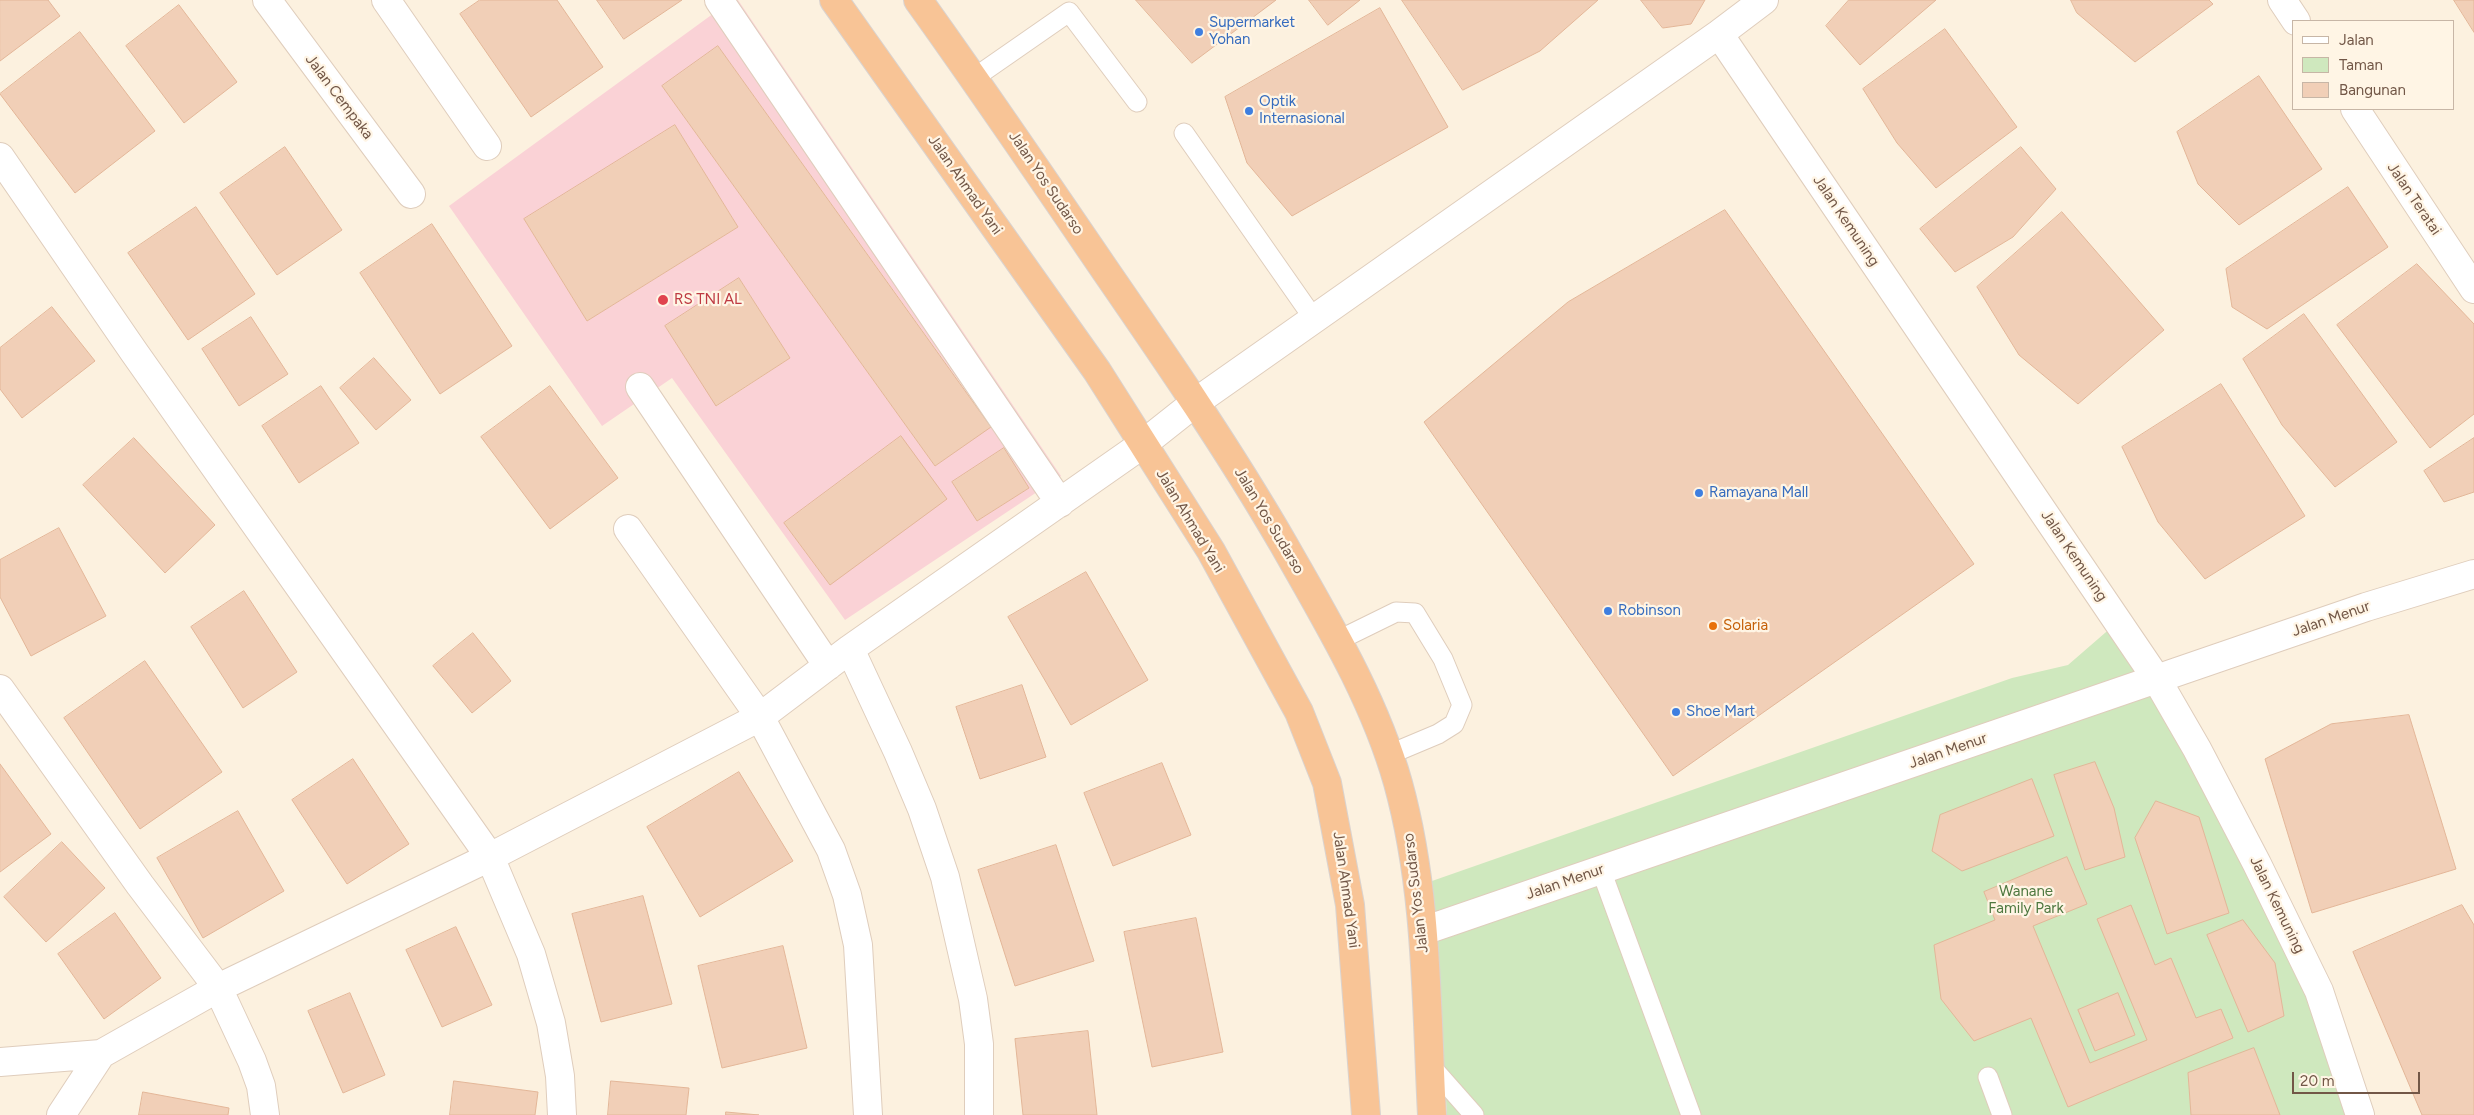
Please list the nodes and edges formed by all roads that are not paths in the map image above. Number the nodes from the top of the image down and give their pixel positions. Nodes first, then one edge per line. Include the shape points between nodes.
1 (267, 0) edge
2 (386, 0) edge
3 (719, 0) edge
4 (834, 0) edge
5 (918, 0) edge
6 (1764, 0) edge
7 (2282, 0) edge
8 (1065, 6) edge
9 (2295, 20) edge
10 (1719, 34) junction
11 (974, 78) junction
12 (1136, 102) dead end
13 (2355, 110) edge
14 (1184, 132) dead end
15 (487, 146) dead end
16 (0, 157) edge
17 (410, 194) dead end
18 (2474, 288) edge
19 (1314, 319) junction
20 (640, 388) dead end
21 (1196, 402) junction
22 (1143, 444) junction
23 (1060, 503) junction
24 (628, 529) dead end
25 (2474, 574) edge
26 (1339, 640) junction
27 (850, 649) junction
28 (828, 666) junction
29 (2156, 678) junction
30 (0, 689) edge
31 (760, 717) junction
32 (1388, 755) junction
33 (490, 857) junction
34 (1601, 870) junction
35 (1423, 931) junction
36 (218, 988) junction
37 (101, 1054) junction
38 (0, 1062) edge
39 (1429, 1064) junction
40 (1988, 1077) dead end
41 (61, 1115) edge
42 (265, 1115) edge
43 (562, 1115) edge
44 (868, 1115) edge
45 (979, 1115) edge
46 (1366, 1115) edge
47 (1432, 1115) edge
48 (1474, 1115) edge
49 (1691, 1115) edge
50 (2002, 1115) edge
51 (2360, 1115) edge

1 - 17 street, Jalan Cempaka
2 - 15 street
3 - 23 street
4 - 22 highway, Jalan Ahmad Yani via 1097,372
5 - 11 highway, Jalan Yos Sudarso
6 - 10 street
7 - 9 street
8 - 11 lane
8 - 12 lane
10 - 19 street
10 - 29 street, Jalan Kemuning
11 - 21 highway, Jalan Yos Sudarso
13 - 18 street, Jalan Teratai
14 - 19 lane
16 - 33 street
19 - 21 street
20 - 28 street
21 - 22 street
21 - 26 highway, Jalan Yos Sudarso via 1253,491
22 - 23 street
22 - 46 highway, Jalan Ahmad Yani via 1211,551 1299,712 1327,784 1350,905
23 - 27 street
24 - 31 street
25 - 29 street, Jalan Menur
26 - 32 highway, Jalan Yos Sudarso
26 - 32 lane via 1396,612 1415,614 1443,660 1462,706 1454,724
27 - 28 street
27 - 45 street via 922,809 945,877 973,999 979,1044
28 - 31 street
29 - 34 street, Jalan Menur
29 - 51 street, Jalan Kemuning via 2257,864 2319,992
30 - 36 street via 140,886
31 - 33 street
31 - 44 street via 831,850 847,895 858,946
32 - 35 highway, Jalan Yos Sudarso via 1412,842
33 - 36 street
33 - 43 street via 531,954 551,1023 560,1076
34 - 35 street, Jalan Menur
34 - 49 lane
35 - 39 highway, Jalan Yos Sudarso
36 - 37 street
36 - 42 street via 252,1061 261,1086
37 - 38 street
37 - 41 street
39 - 47 highway, Jalan Yos Sudarso
39 - 48 lane
40 - 50 lane

